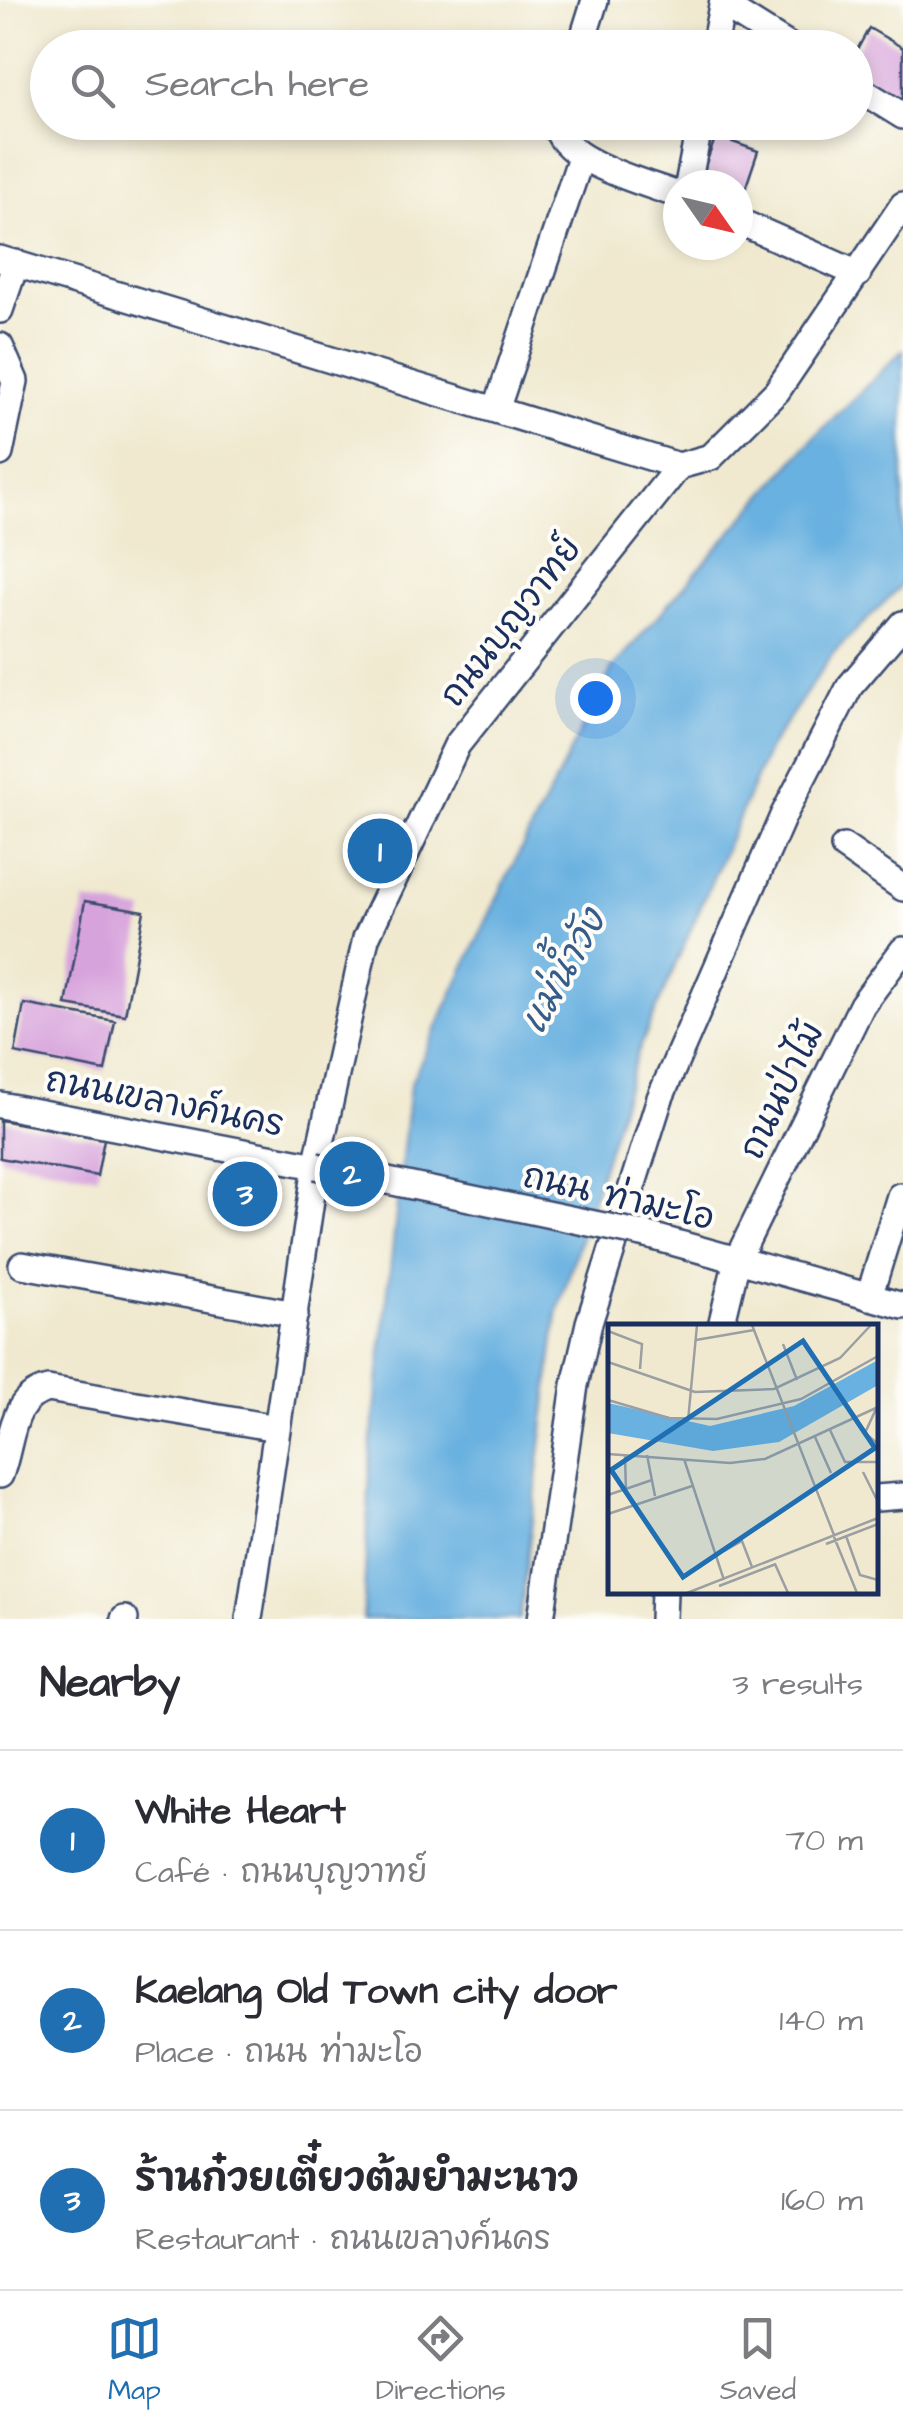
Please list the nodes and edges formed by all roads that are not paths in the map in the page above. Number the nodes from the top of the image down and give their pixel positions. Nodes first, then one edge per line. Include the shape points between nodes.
1 (595, 0) edge
2 (723, 0) edge
3 (586, 30) edge
4 (717, 30) edge
5 (763, 30) edge
6 (873, 97) edge
7 (903, 116) edge
8 (562, 140) edge
9 (697, 140) edge
10 (581, 157) junction
11 (691, 170) edge
12 (663, 190) edge
13 (903, 205) edge
14 (753, 228) edge
15 (8, 261) edge
16 (858, 274) junction
17 (0, 310) edge
18 (0, 346) edge
19 (496, 410) junction
20 (0, 453) edge
21 (679, 466) junction
22 (898, 641) edge
23 (844, 847) dead end
24 (903, 888) edge
25 (903, 950) edge
26 (0, 1105) edge
27 (316, 1166) junction
28 (900, 1196) dead end
29 (737, 1260) junction
30 (22, 1265) dead end
31 (869, 1297) junction
32 (903, 1306) edge
33 (295, 1314) junction
34 (722, 1324) edge
35 (277, 1428) junction
36 (0, 1474) edge
37 (903, 1496) edge
38 (878, 1498) edge
39 (664, 1594) edge
40 (249, 1619) edge
41 (541, 1619) edge
42 (663, 1619) edge

1 - 3 street
2 - 4 street
2 - 5 street
6 - 7 street
8 - 10 street
9 - 11 street
10 - 12 street
10 - 19 street
13 - 16 street, ถนนบุญวาทย์
14 - 16 street
15 - 17 street
15 - 19 street
16 - 21 street, ถนนบุญวาทย์ via 777,392 711,457
18 - 20 street via 15,380
19 - 21 street
21 - 27 street, ถนนบุญวาทย์ via 478,714 440,776 366,938
22 - 41 street via 850,686 782,816 660,1098 589,1323 562,1454
23 - 24 street
25 - 29 street, ถนนป่าไม้ via 862,1005
26 - 27 street, ถนนเขลางค์นคร
27 - 29 street, ถนน ท่ามะโอ, bridge via 646,1234
27 - 33 street, ถนนบุญวาทย์
28 - 31 street
29 - 31 street, ถนน ท่ามะโอ
29 - 34 street, ถนนป่าไม้
30 - 33 street
31 - 32 street, ถนน ท่ามะโอ
33 - 35 street, ถนนบุญวาทย์
35 - 36 street via 48,1389 20,1404
35 - 40 street, ถนนบุญวาทย์
37 - 38 street
39 - 42 street

